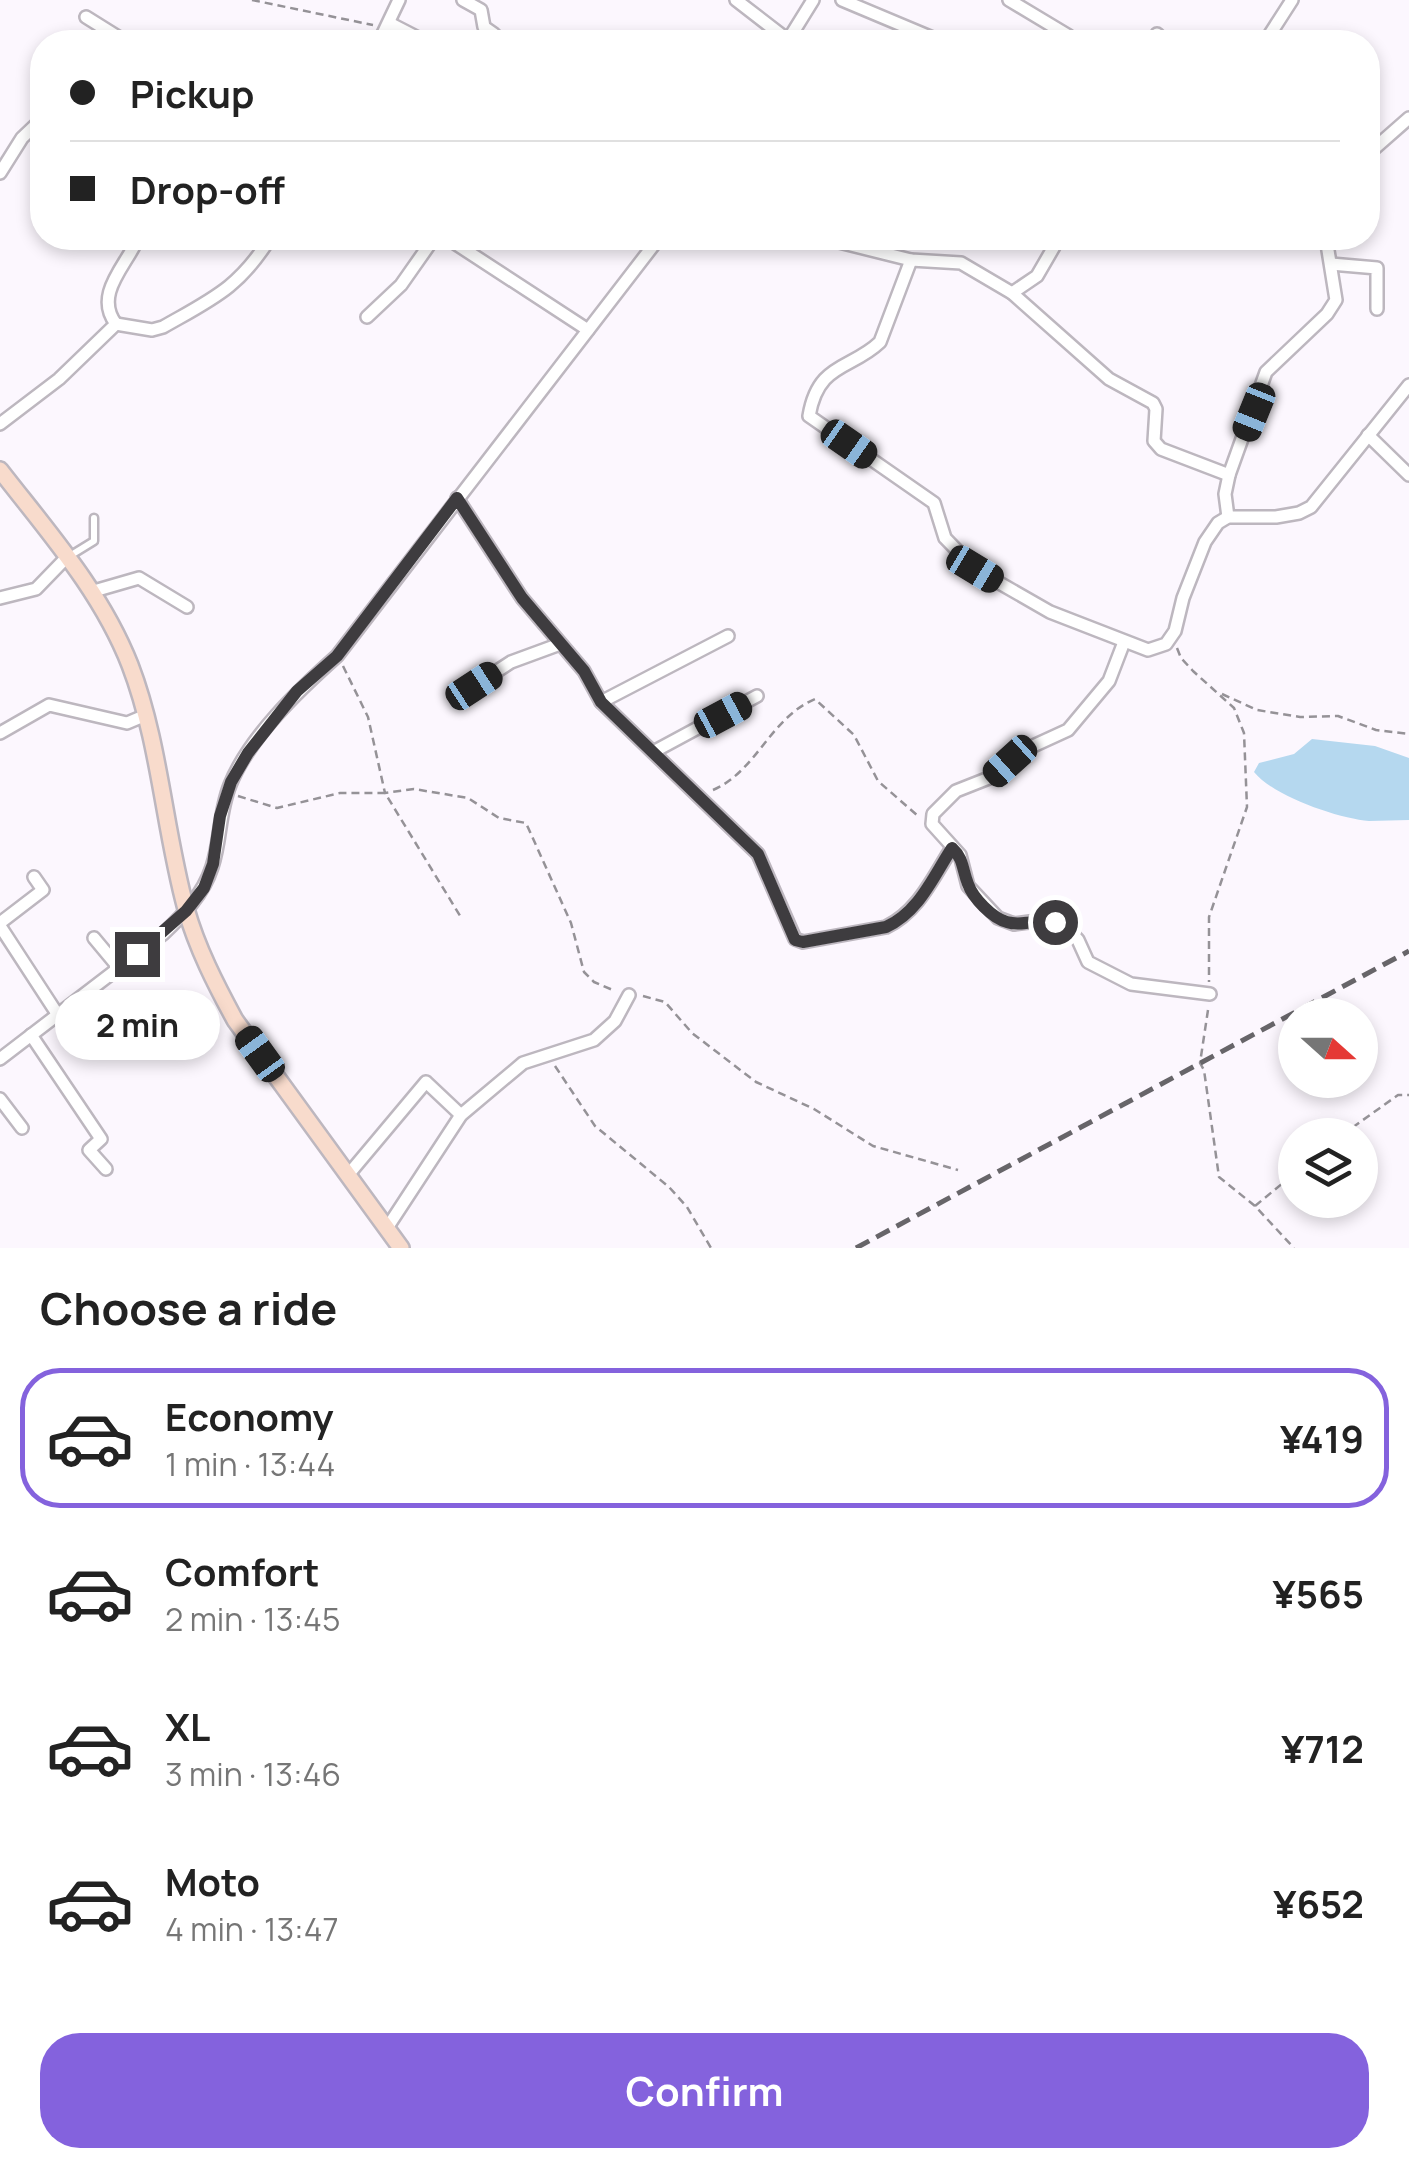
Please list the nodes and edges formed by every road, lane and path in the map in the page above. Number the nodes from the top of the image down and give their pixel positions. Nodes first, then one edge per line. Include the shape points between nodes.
1 (252, 0) edge
2 (400, 0) edge
3 (464, 0) edge
4 (736, 0) edge
5 (813, 0) edge
6 (842, 0) edge
7 (1009, 0) edge
8 (1292, 0) edge
9 (86, 17) dead end
10 (389, 23) junction
11 (107, 30) edge
12 (385, 30) edge
13 (403, 30) edge
14 (488, 30) edge
15 (773, 30) edge
16 (794, 30) edge
17 (913, 30) edge
18 (1059, 30) edge
19 (1273, 30) edge
20 (1409, 118) edge
21 (30, 130) edge
22 (1380, 143) edge
23 (0, 173) edge
24 (131, 250) edge
25 (262, 250) edge
26 (425, 250) edge
27 (465, 250) edge
28 (651, 250) edge
29 (871, 250) edge
30 (1052, 250) edge
31 (1328, 250) edge
32 (911, 260) junction
33 (1331, 264) junction
34 (1012, 293) junction
35 (1376, 309) dead end
36 (367, 317) dead end
37 (116, 324) junction
38 (588, 330) junction
39 (1409, 385) edge
40 (0, 424) edge
41 (1368, 435) junction
42 (0, 470) edge
43 (1409, 475) edge
44 (1229, 476) junction
45 (457, 498) junction
46 (1228, 517) junction
47 (94, 518) dead end
48 (68, 557) junction
49 (94, 591) junction
50 (0, 598) edge
51 (186, 607) dead end
52 (1175, 631) junction
53 (728, 636) dead end
54 (1124, 642) junction
55 (560, 644) junction
56 (337, 656) junction
57 (474, 686) dead end
58 (1221, 693) junction
59 (758, 696) dead end
60 (601, 702) junction
61 (146, 715) junction
62 (0, 733) edge
63 (1409, 734) edge
64 (655, 751) junction
65 (696, 792) junction
66 (385, 793) junction
67 (227, 796) junction
68 (932, 824) junction
69 (952, 848) junction
70 (34, 877) dead end
71 (186, 911) junction
72 (462, 919) dead end
73 (0, 925) edge
74 (94, 938) dead end
75 (119, 968) junction
76 (1210, 994) junction
77 (629, 995) junction
78 (58, 1014) junction
79 (32, 1035) junction
80 (549, 1057) junction
81 (0, 1059) edge
82 (1409, 1095) edge
83 (0, 1099) edge
84 (461, 1115) junction
85 (1366, 1118) edge
86 (22, 1128) dead end
87 (106, 1169) dead end
88 (958, 1170) dead end
89 (348, 1175) junction
90 (1278, 1187) edge
91 (1254, 1206) junction
92 (387, 1228) junction
93 (402, 1248) edge
94 (711, 1248) edge
95 (1294, 1248) edge

1 - 10 path
2 - 10 street
3 - 14 street via 481,10
4 - 15 street
5 - 16 street
6 - 17 street
7 - 18 street
8 - 19 street
9 - 11 street
10 - 12 street
10 - 13 street
20 - 22 street
21 - 23 street
24 - 37 street via 108,291
25 - 37 street via 233,285 163,327
26 - 36 street
27 - 38 street
28 - 38 street
29 - 32 street
30 - 34 street via 1037,276
31 - 33 street
32 - 34 street via 961,263
32 - 54 street via 880,342 830,371 809,416 934,503 944,538 975,569 1050,612
33 - 35 street via 1376,268
33 - 44 street via 1333,306 1266,372
34 - 44 street via 1108,379 1152,404 1154,440 1161,448
37 - 40 street
38 - 45 street
39 - 41 street
41 - 43 street
41 - 46 street via 1310,507 1276,517
42 - 48 main road
44 - 46 street
45 - 55 street
45 - 56 street
46 - 52 street via 1204,542
47 - 48 lane via 94,540
48 - 49 main road
48 - 50 street via 36,588
49 - 51 street via 138,578
49 - 61 main road
52 - 54 street via 1166,644 1148,650
52 - 58 path via 1180,658
53 - 60 street
54 - 68 street via 1109,682 1068,730 1020,752 994,776 956,791 933,814
55 - 57 street via 511,662
55 - 60 street
56 - 66 path via 368,716
56 - 67 street via 297,691 248,753
58 - 63 path via 1257,710 1338,716
58 - 76 path via 1244,734 1248,794 1208,917
59 - 64 street
60 - 64 street
61 - 62 street via 128,723 49,705
61 - 71 main road
64 - 65 street
65 - 68 path via 718,789 734,777 790,712 815,699 854,735 886,790
65 - 69 street via 758,854 792,935 803,942 896,922 916,905
66 - 67 path via 340,793 277,808
66 - 72 path
66 - 77 path via 414,789 468,798 498,818 526,823 571,923 584,972
67 - 71 street via 213,864
68 - 69 street
69 - 76 street via 968,886 998,918 1064,925 1088,962 1131,984
70 - 73 street via 47,895
71 - 75 street
71 - 89 main road via 235,1020
73 - 78 street
74 - 75 street
75 - 78 street
76 - 91 path via 1200,1063 1218,1177
77 - 80 street via 594,1040
77 - 88 path via 665,1002 741,1072 874,1146
78 - 79 street
79 - 81 street
79 - 87 street via 107,1135 89,1150
80 - 84 street via 523,1063
80 - 94 path via 595,1126 669,1187
82 - 85 path via 1398,1095
83 - 86 street
84 - 89 street via 426,1082
84 - 92 street
89 - 92 main road
90 - 91 path
91 - 95 path
92 - 93 main road

